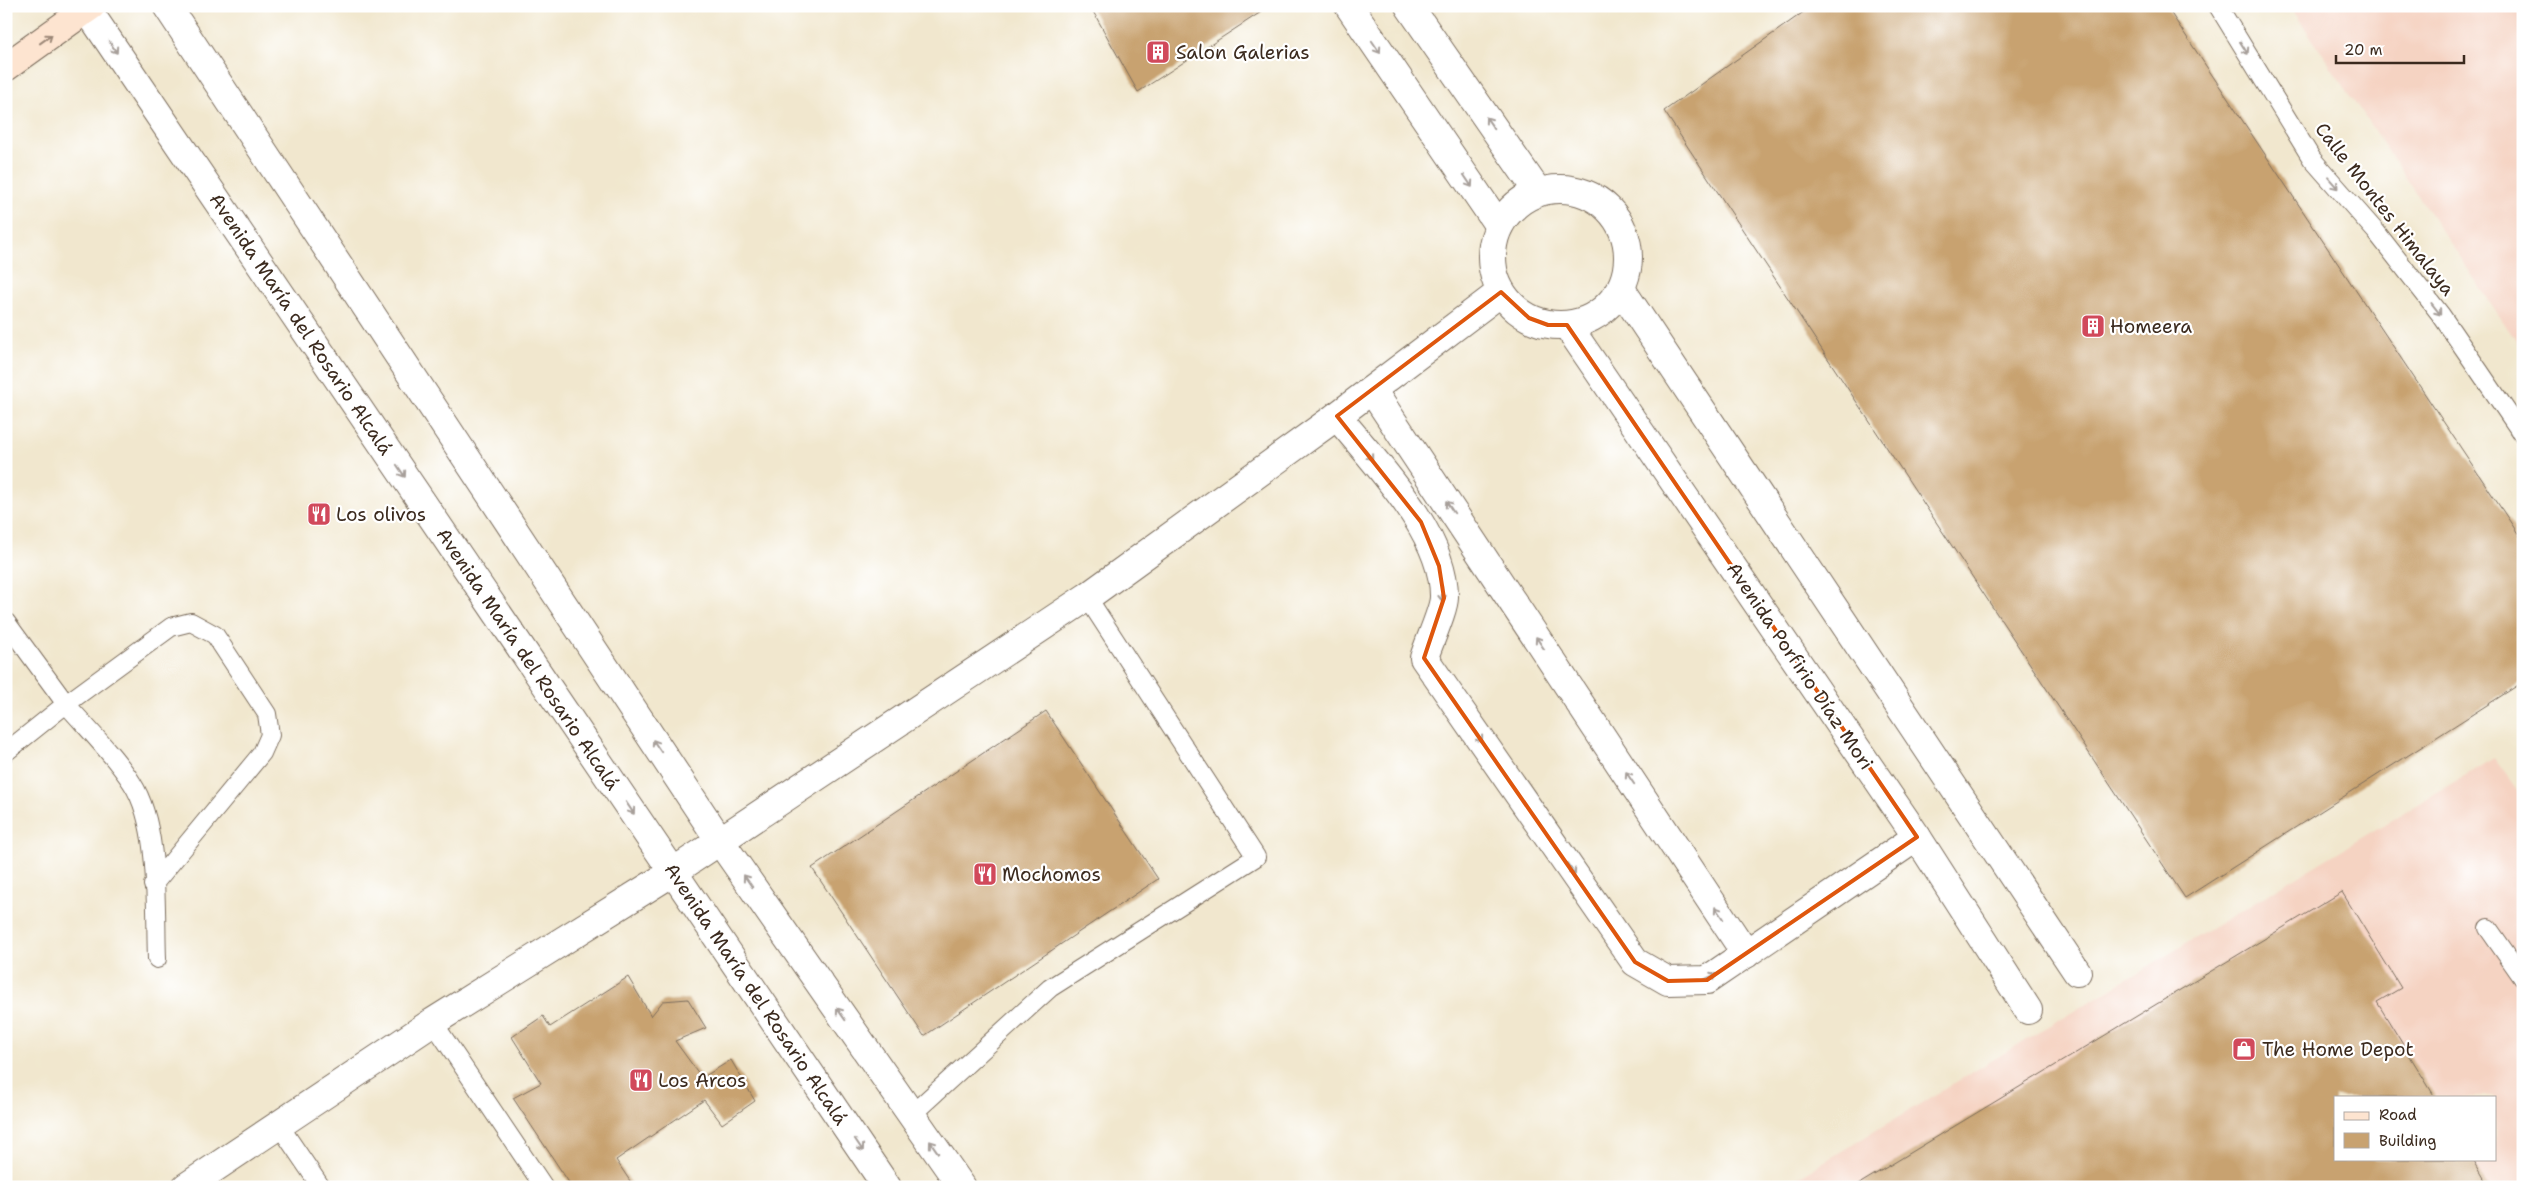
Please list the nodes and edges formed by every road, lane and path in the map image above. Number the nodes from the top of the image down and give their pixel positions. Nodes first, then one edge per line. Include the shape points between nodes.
1 (167, 6) edge
2 (1349, 6) edge
3 (1409, 6) edge
4 (2218, 6) edge
5 (88, 7) edge
6 (6, 67) edge
7 (1538, 192) junction
8 (1499, 226) junction
9 (1621, 289) junction
10 (1501, 292) junction
11 (1567, 325) junction
12 (1372, 390) junction
13 (1337, 416) junction
14 (2523, 435) edge
15 (1087, 597) junction
16 (6, 622) edge
17 (66, 704) junction
18 (6, 752) edge
19 (1917, 837) junction
20 (720, 841) junction
21 (673, 872) junction
22 (153, 884) junction
23 (2488, 928) dead end
24 (1746, 954) junction
25 (157, 959) dead end
26 (2077, 972) dead end
27 (2523, 978) edge
28 (2028, 1010) dead end
29 (433, 1022) junction
30 (911, 1115) junction
31 (279, 1125) junction
32 (186, 1187) edge
33 (321, 1187) edge
34 (544, 1187) edge
35 (887, 1187) edge
36 (962, 1187) edge

20 -> 1 street
2 -> 8 street
7 -> 3 street
4 -> 14 lane, Calle Montes Himalaya via 2312,159 2441,315
6 -> 5 main road
5 -> 21 street, Avenida María del Rosario Alcalá
7 - 8 street via 1522,199
7 - 9 street via 1557,188 1578,191 1597,199 1612,212 1623,230 1628,250 1628,270
8 - 10 street via 1491,260
9 - 11 street via 1608,307 1589,320
9 - 26 street
10 - 11 street via 1513,307 1529,318 1548,325
10 - 12 street
11 - 19 street, Avenida Porfirio Díaz Mori
12 - 13 street
24 -> 12 street
13 - 15 street
13 -> 24 street via 1421,522 1439,566 1444,598 1424,658 1635,962 1668,981 1707,980
15 - 20 street
15 - 30 lane via 1256,857 1050,988
16 - 17 lane
17 - 18 lane
17 - 22 lane via 133,784 151,830
17 - 22 lane via 171,627 191,622 215,635 268,714 270,734 262,753
19 - 24 street
19 - 28 street, Avenida Porfirio Díaz Mori
20 - 21 street
30 -> 20 street
21 - 29 street
21 -> 35 street, Avenida María del Rosario Alcalá
22 - 25 lane
23 - 27 lane
29 - 31 street
29 - 34 lane
36 -> 30 street
31 - 32 street
31 - 33 lane

